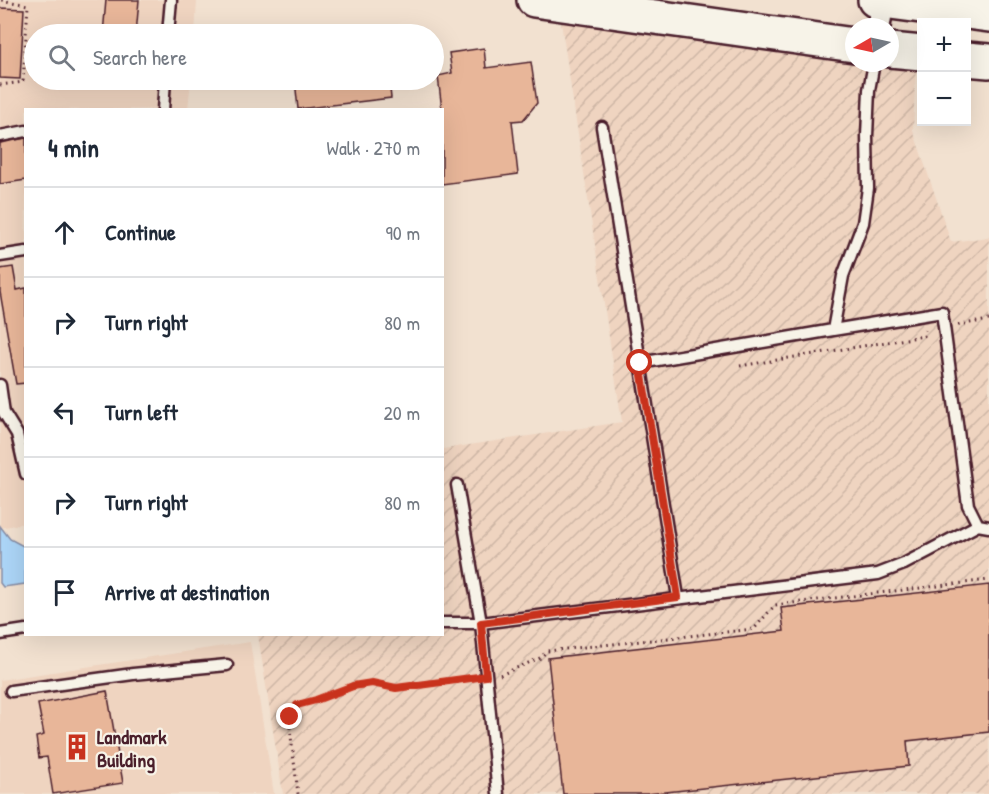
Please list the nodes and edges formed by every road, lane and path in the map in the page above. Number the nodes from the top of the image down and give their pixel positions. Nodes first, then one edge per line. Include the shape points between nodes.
1 (2, 0) edge
2 (171, 0) edge
3 (534, 0) edge
4 (8, 1) edge
5 (880, 7) edge
6 (7, 8) dead end
7 (989, 15) edge
8 (27, 24) edge
9 (169, 24) edge
10 (845, 44) edge
11 (899, 51) edge
12 (917, 53) edge
13 (971, 59) edge
14 (989, 61) edge
15 (24, 67) edge
16 (873, 72) edge
17 (0, 86) edge
18 (164, 90) edge
19 (162, 108) edge
20 (602, 127) dead end
21 (24, 131) edge
22 (0, 136) edge
23 (24, 252) edge
24 (0, 256) edge
25 (989, 320) edge
26 (944, 327) junction
27 (833, 330) junction
28 (640, 363) junction
29 (740, 366) dead end
30 (0, 385) edge
31 (24, 465) edge
32 (457, 485) dead end
33 (983, 526) edge
34 (989, 580) edge
35 (678, 597) junction
36 (444, 623) edge
37 (481, 623) junction
38 (24, 630) edge
39 (0, 634) edge
40 (227, 666) dead end
41 (486, 676) junction
42 (11, 691) dead end
43 (298, 794) edge
44 (498, 794) edge

1 - 4 path
2 - 9 lane
3 - 10 main road
4 - 6 path
4 - 8 path via 28,5
5 - 7 main road
11 - 12 main road
13 - 14 main road
15 - 17 path via 23,82
16 - 27 lane via 863,223 843,276
18 - 19 lane
20 - 28 lane
21 - 22 lane
23 - 24 lane
25 - 26 path
26 - 27 lane via 942,312
26 - 29 path via 924,330 924,336
26 - 33 lane via 968,505
27 - 28 lane
28 - 35 lane
30 - 31 lane via 4,413 17,434
32 - 37 lane
33 - 35 lane via 878,574
34 - 41 path via 775,605 754,629 547,651 501,675
35 - 37 lane
36 - 37 lane
37 - 41 lane
38 - 39 lane
40 - 42 lane
41 - 43 path via 396,688 372,683 297,705 290,717 290,728
41 - 44 lane

